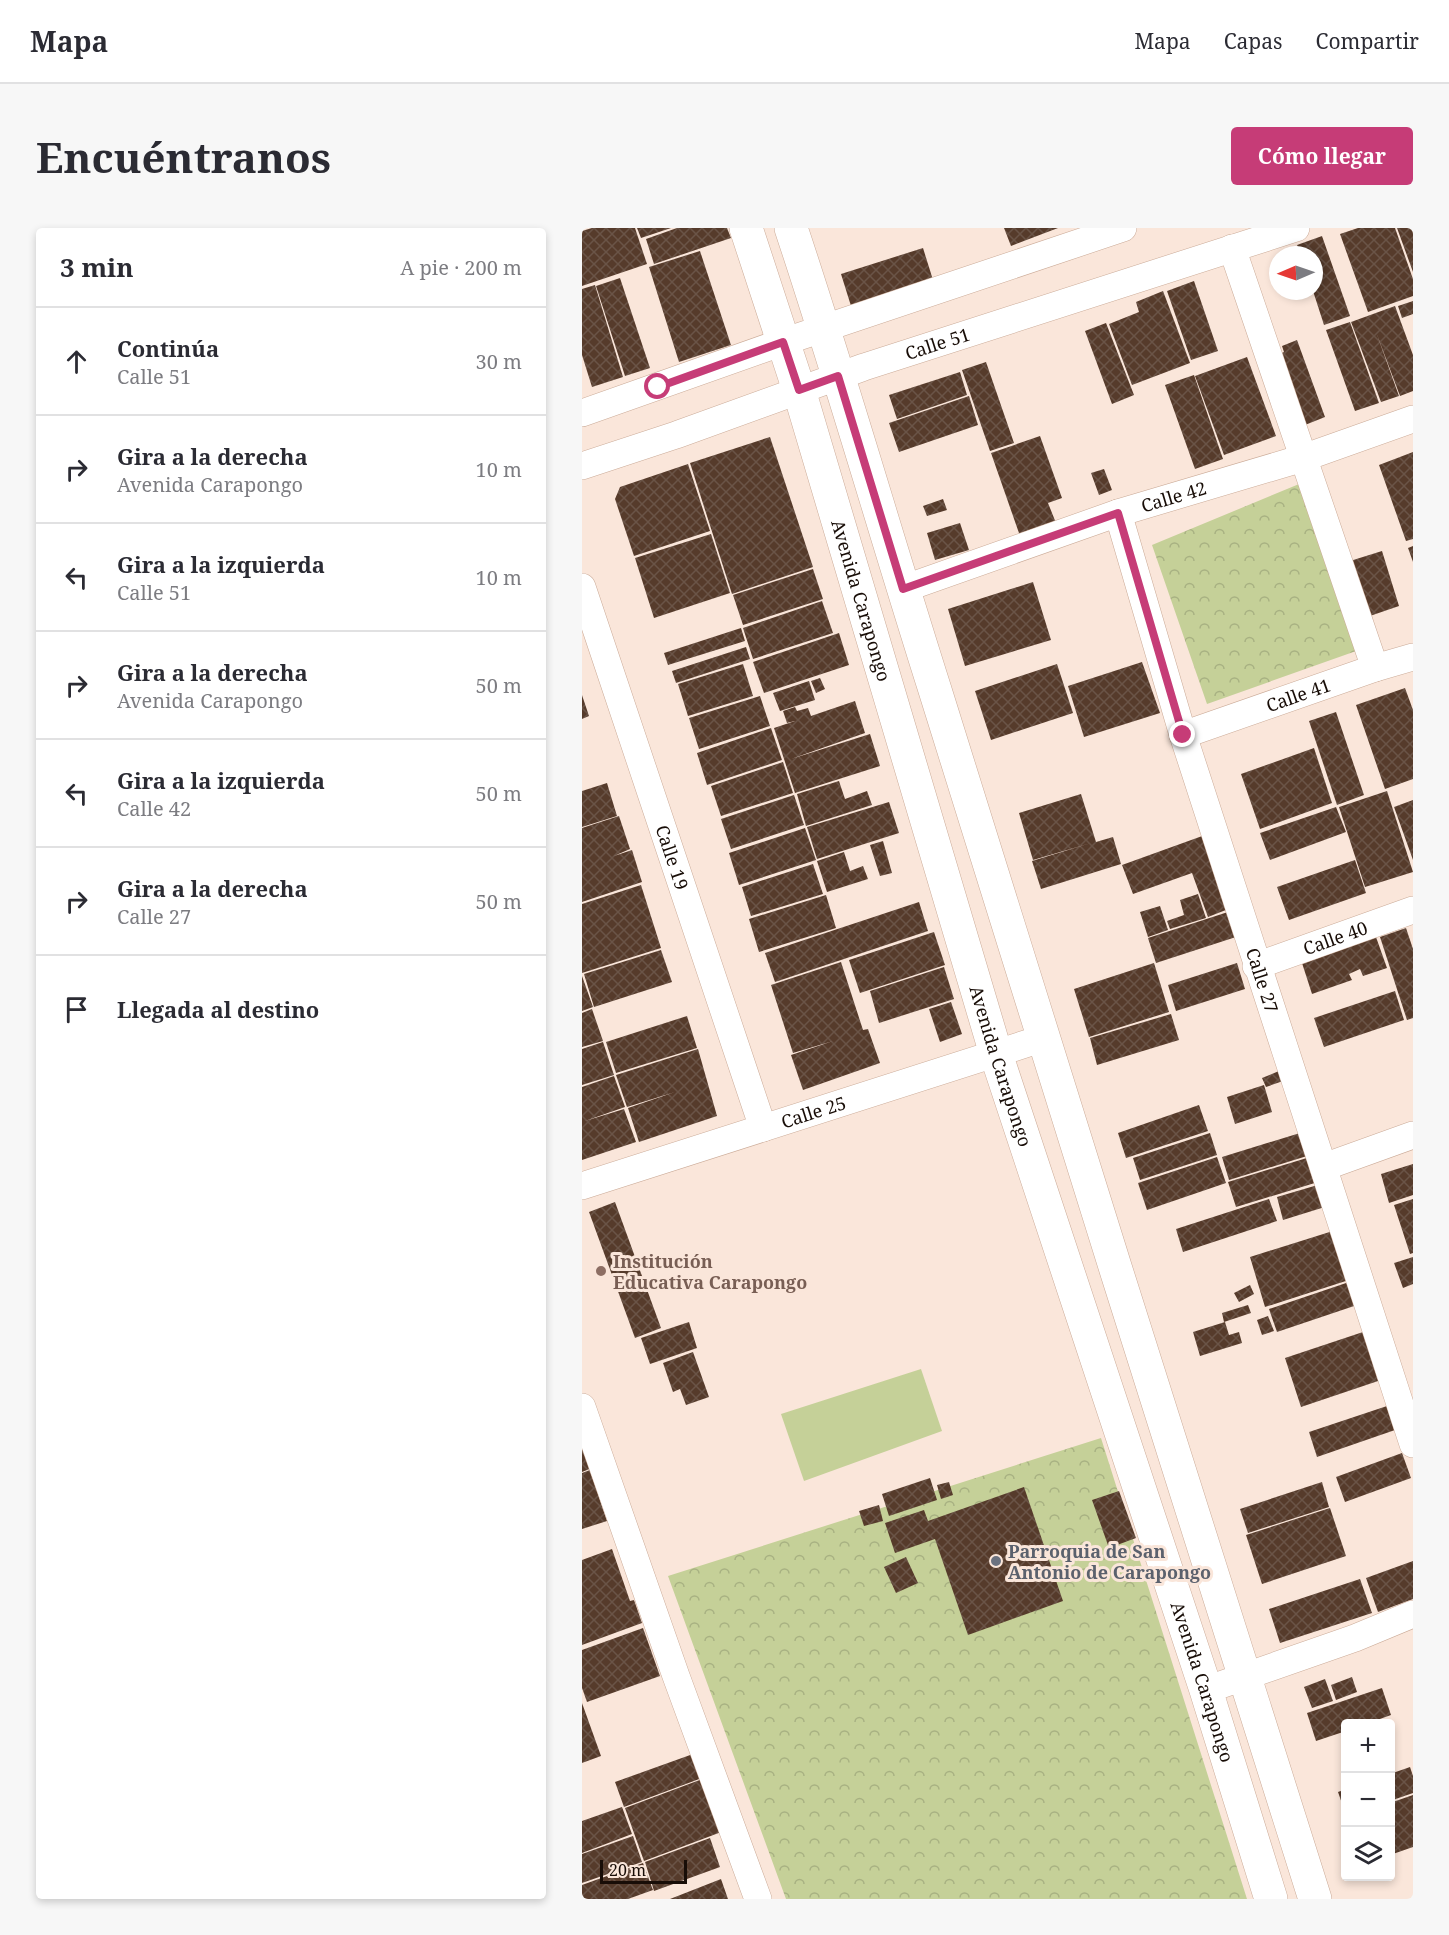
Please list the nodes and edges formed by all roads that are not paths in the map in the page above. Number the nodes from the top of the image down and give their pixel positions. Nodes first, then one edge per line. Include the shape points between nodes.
1 (746, 228) edge
2 (791, 228) edge
3 (1123, 228) edge
4 (1296, 228) edge
5 (1232, 248) junction
6 (824, 328) junction
7 (783, 342) junction
8 (838, 376) junction
9 (799, 390) junction
10 (582, 413) edge
11 (1413, 419) edge
12 (1303, 458) junction
13 (582, 466) edge
14 (1118, 513) junction
15 (582, 586) edge
16 (903, 589) junction
17 (1413, 657) edge
18 (1375, 668) junction
19 (1183, 735) junction
20 (1413, 910) edge
21 (1256, 966) junction
22 (1044, 1038) junction
23 (996, 1054) junction
24 (763, 1128) junction
25 (1413, 1135) edge
26 (1324, 1167) junction
27 (582, 1186) edge
28 (582, 1407) edge
29 (1413, 1444) edge
30 (1413, 1614) edge
31 (1243, 1676) junction
32 (1206, 1690) junction
33 (758, 1899) edge
34 (1271, 1899) edge
35 (1315, 1899) edge

1 - 7 street, Avenida Carapongo
2 - 6 street
3 - 6 street
4 - 5 street, Calle 51
5 - 8 street, Calle 51
5 - 12 street
6 - 7 street
6 - 8 street
7 - 9 street, Avenida Carapongo
7 - 10 street
8 - 9 street, Calle 51
8 - 16 street
9 - 13 street, Calle 51
9 - 23 street, Avenida Carapongo
11 - 12 street, Calle 42
12 - 14 street, Calle 42
12 - 18 street
14 - 16 street, Calle 42
14 - 19 street, Calle 27
15 - 24 street, Calle 19
16 - 22 street
17 - 18 street, Calle 41
18 - 19 street, Calle 41
19 - 21 street, Calle 27
20 - 21 street, Calle 40
21 - 26 street, Calle 27
22 - 23 street, Calle 25
22 - 31 street
23 - 24 street, Calle 25
23 - 32 street, Avenida Carapongo
24 - 27 street, Calle 25
25 - 26 street
26 - 29 street, Calle 27
28 - 33 street
30 - 31 street
31 - 32 street
31 - 35 street
32 - 34 street, Avenida Carapongo

